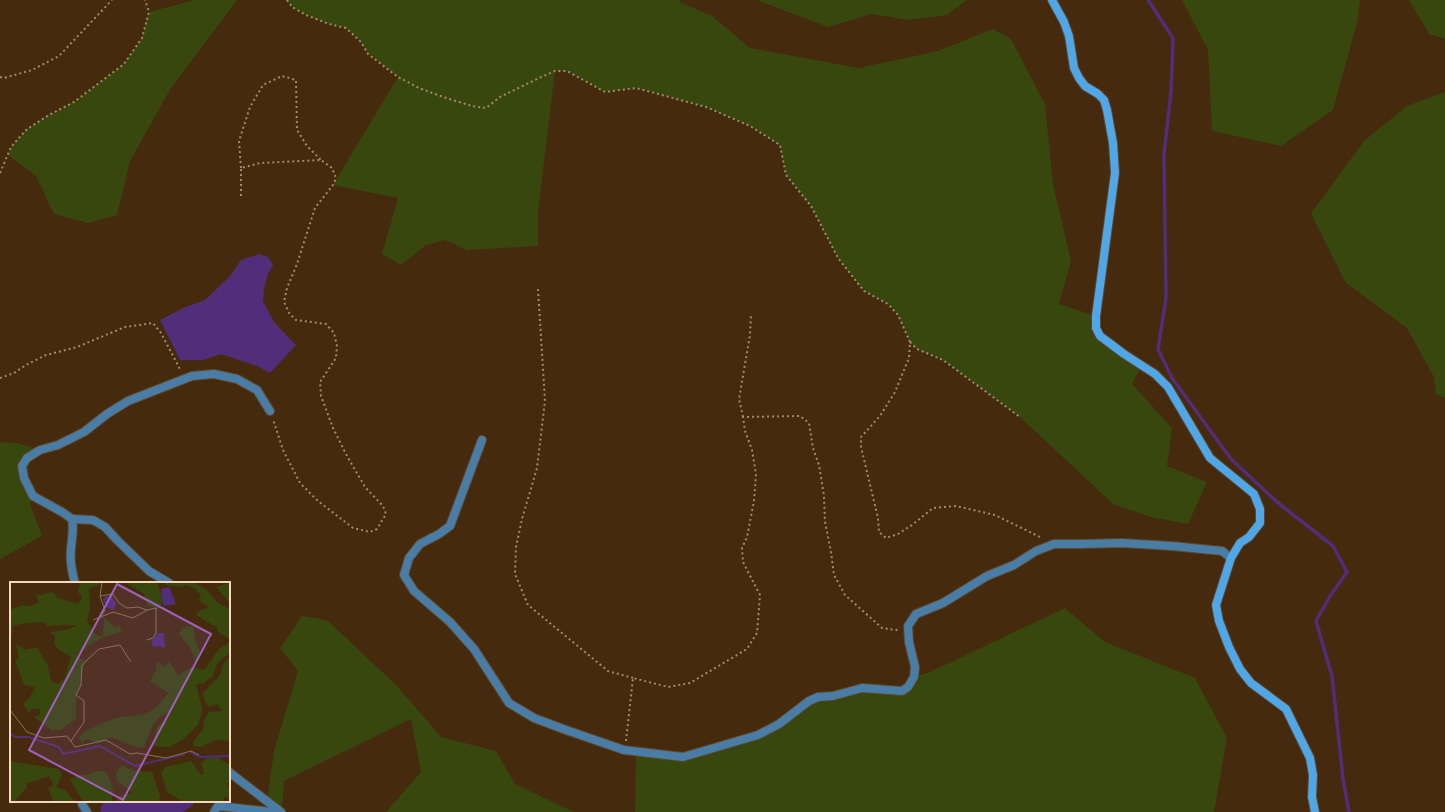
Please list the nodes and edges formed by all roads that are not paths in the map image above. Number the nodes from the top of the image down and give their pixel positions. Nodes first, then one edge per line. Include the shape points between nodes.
1 (1052, 0) edge
2 (270, 411) road end
3 (482, 440) dead end
4 (72, 519) junction
5 (1231, 558) junction
6 (75, 582) edge
7 (167, 582) edge
8 (230, 773) edge
9 (83, 802) edge
10 (217, 806) edge
11 (86, 812) edge
12 (272, 812) edge
13 (280, 812) edge
14 (1315, 812) edge

1 - 5 street via 1069,36 1074,68 1079,78 1085,86 1104,100 1113,143 1115,173 1096,328 1100,336 1156,374 1168,387 1210,458 1254,494 1260,509 1260,524 1240,543
2 - 4 street via 257,390 237,379 214,374 192,376 128,401 84,432 58,445 40,450 27,458 22,466 24,478 33,496
3 - 5 street via 450,526 420,544 409,558 404,575 414,591 450,622 474,649 509,703 534,718 624,750 683,757 758,735 818,697 833,696 862,688 902,691 914,677 915,667 908,626 916,614 943,604 987,576 1054,544 1122,543 1172,546 1222,551
4 - 6 street via 74,527 70,549
4 - 7 street via 93,520 105,526 149,571
5 - 14 street via 1216,605 1219,621 1240,669 1251,682 1286,709 1310,758
8 - 13 street
9 - 11 street
10 - 12 street

